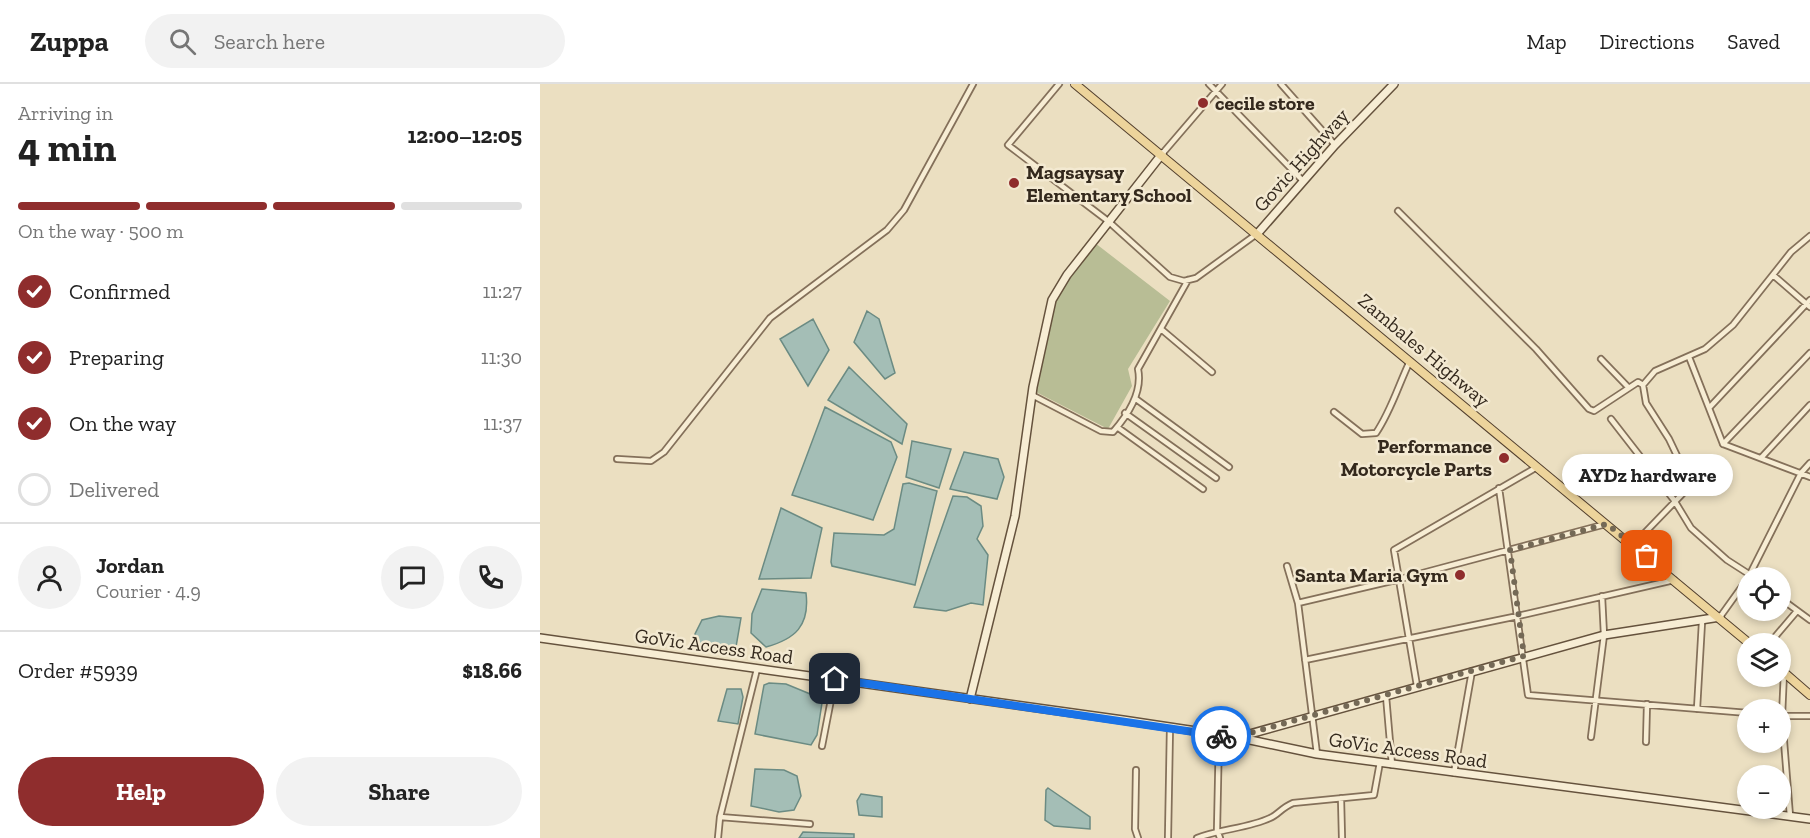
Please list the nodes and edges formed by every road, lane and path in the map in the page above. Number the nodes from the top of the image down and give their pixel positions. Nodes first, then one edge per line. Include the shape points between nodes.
1 (973, 84) edge
2 (1059, 84) edge
3 (1075, 84) edge
4 (1209, 84) edge
5 (1222, 84) edge
6 (1281, 84) edge
7 (1394, 84) edge
8 (1216, 91) junction
9 (1335, 145) junction
10 (1162, 154) junction
11 (1303, 181) junction
12 (1398, 211) dead end
13 (1108, 221) junction
14 (1258, 234) junction
15 (1810, 236) edge
16 (1773, 275) junction
17 (1188, 280) junction
18 (1809, 304) edge
19 (1161, 329) junction
20 (1810, 353) edge
21 (1689, 357) junction
22 (1601, 359) dead end
23 (1411, 360) junction
24 (1212, 372) dead end
25 (1643, 385) junction
26 (1628, 387) junction
27 (1032, 395) junction
28 (1136, 399) junction
29 (1810, 405) edge
30 (1709, 408) junction
31 (1334, 412) dead end
32 (1125, 413) junction
33 (1611, 419) dead end
34 (1117, 427) junction
35 (1723, 444) junction
36 (1761, 458) junction
37 (617, 459) dead end
38 (1641, 459) junction
39 (1810, 463) edge
40 (1538, 466) junction
41 (1229, 467) dead end
42 (1800, 473) junction
43 (1810, 477) edge
44 (1216, 478) dead end
45 (1499, 488) junction
46 (1564, 488) junction
47 (1203, 489) dead end
48 (1674, 500) junction
49 (1607, 524) junction
50 (1633, 545) junction
51 (1510, 550) junction
52 (1287, 566) dead end
53 (1755, 567) edge
54 (1737, 568) edge
55 (1400, 579) junction
56 (1674, 580) junction
57 (1737, 594) edge
58 (1602, 596) junction
59 (1298, 603) junction
60 (1791, 606) edge
61 (1797, 611) junction
62 (1518, 616) junction
63 (1720, 617) junction
64 (1810, 620) edge
65 (1702, 622) junction
66 (1738, 633) edge
67 (1778, 633) edge
68 (1604, 635) junction
69 (1409, 637) junction
70 (540, 638) edge
71 (1524, 656) junction
72 (1305, 660) junction
73 (758, 668) junction
74 (1472, 671) junction
75 (1791, 678) edge
76 (835, 679) junction
77 (1417, 686) junction
78 (1386, 695) junction
79 (1810, 695) edge
80 (970, 699) junction
81 (1596, 700) junction
82 (1647, 704) junction
83 (1697, 708) junction
84 (1737, 712) edge
85 (1314, 716) junction
86 (1791, 716) edge
87 (1810, 716) edge
88 (1170, 727) junction
89 (1220, 735) junction
90 (1236, 737) junction
91 (1591, 737) dead end
92 (1646, 742) dead end
93 (822, 746) dead end
94 (1317, 754) junction
95 (1380, 762) junction
96 (1392, 765) junction
97 (1136, 770) dead end
98 (1454, 773) junction
99 (1341, 798) junction
100 (1737, 809) edge
101 (1791, 816) edge
102 (720, 817) junction
103 (1810, 819) edge
104 (810, 824) dead end
105 (1217, 830) junction
106 (718, 838) edge
107 (1138, 838) edge
108 (1168, 838) edge
109 (1197, 838) edge
110 (1220, 838) edge
111 (1342, 838) edge

1 - 37 street via 904,210 887,230 770,318 664,452 651,461
2 - 13 street via 1008,145
3 - 10 main road, Zambales Highway
4 - 8 street
5 - 8 street
6 - 9 street
7 - 9 main road, Govic Highway
8 - 10 street
8 - 11 street
9 - 11 main road, Govic Highway
10 - 13 main road
10 - 14 main road, Zambales Highway
11 - 14 main road, Govic Highway
12 - 26 street via 1536,349 1589,409 1594,411
13 - 17 street via 1170,277
13 - 27 main road via 1052,300
14 - 17 street
14 - 23 main road, Zambales Highway
15 - 16 street
16 - 18 street
16 - 21 street via 1733,324 1705,349
17 - 19 street
18 - 30 street
19 - 24 street
19 - 28 street via 1138,369
20 - 35 street
21 - 25 street via 1655,371
21 - 30 street
22 - 26 street
23 - 31 street via 1389,415 1376,433 1362,434
23 - 40 main road, Zambales Highway
25 - 26 street via 1638,382
25 - 48 street via 1646,402 1691,485
27 - 34 street via 1101,431 1113,432
27 - 80 main road via 1015,516
28 - 32 street
28 - 41 street
29 - 36 street
30 - 35 street
32 - 34 street
32 - 44 street
33 - 38 street
34 - 47 street
35 - 36 street
36 - 42 street
38 - 46 street
38 - 48 street
39 - 42 street
40 - 45 street
40 - 46 main road, Zambales Highway
42 - 43 street
42 - 53 street
45 - 51 street
45 - 55 street via 1394,550
46 - 49 main road, Zambales Highway
48 - 50 street
48 - 54 street via 1691,528
49 - 50 main road, Zambales Highway
49 - 51 street
50 - 56 main road, Zambales Highway
51 - 55 street
51 - 62 street
52 - 59 street
55 - 59 street
55 - 69 street
56 - 58 street
56 - 63 main road, Zambales Highway
57 - 63 street
58 - 62 street
58 - 68 street
59 - 72 street
60 - 61 street
61 - 64 street
61 - 67 street
62 - 69 street
62 - 71 street
63 - 65 main road
63 - 66 main road, Zambales Highway
65 - 68 main road
65 - 83 street
68 - 71 main road
68 - 81 street
69 - 72 street
69 - 77 street
70 - 73 main road, GoVic Access Road
71 - 74 main road
71 - 81 street via 1528,695
72 - 85 street
73 - 76 main road, GoVic Access Road
73 - 102 street
74 - 77 main road
74 - 98 street
75 - 79 main road
76 - 80 main road, GoVic Access Road
76 - 93 street
77 - 78 main road
78 - 85 main road
78 - 96 street
80 - 88 main road, GoVic Access Road
81 - 82 street
81 - 91 street
82 - 83 street
82 - 92 street
83 - 84 street
85 - 90 main road
85 - 94 street
86 - 87 street
88 - 89 main road, GoVic Access Road
88 - 108 street
89 - 90 main road, GoVic Access Road
89 - 105 street
90 - 94 main road, GoVic Access Road
94 - 95 main road, GoVic Access Road
95 - 96 main road, GoVic Access Road
95 - 99 street via 1374,795
96 - 98 main road, GoVic Access Road
97 - 107 street
98 - 100 main road, GoVic Access Road
99 - 105 street via 1293,803 1272,818
99 - 111 street
101 - 103 main road, GoVic Access Road
102 - 104 street
102 - 106 street
105 - 109 street
105 - 110 street

